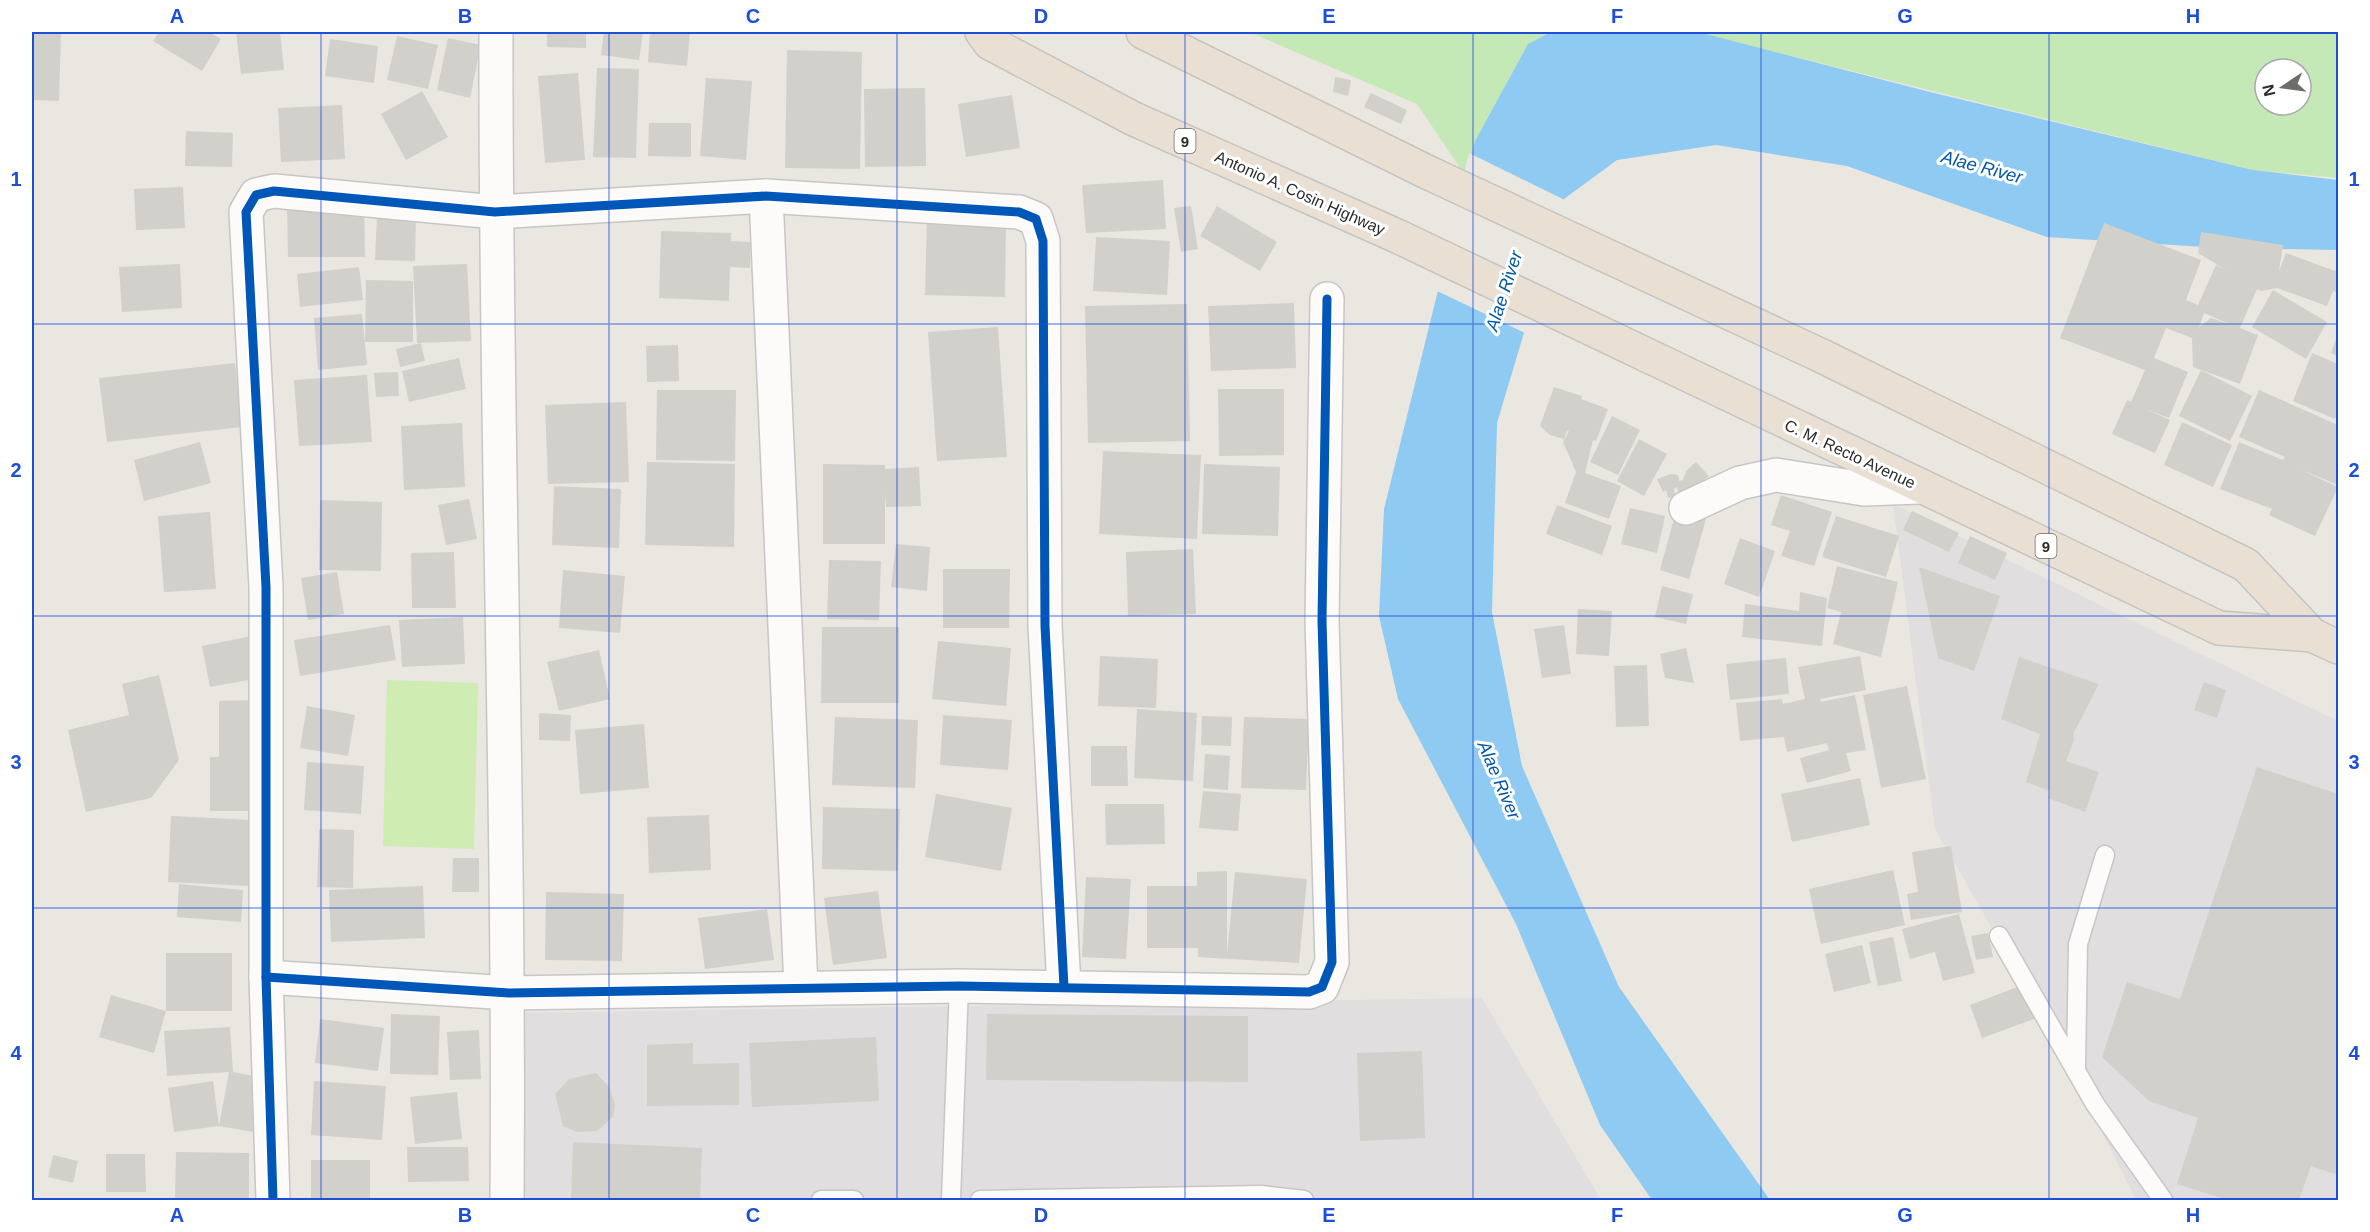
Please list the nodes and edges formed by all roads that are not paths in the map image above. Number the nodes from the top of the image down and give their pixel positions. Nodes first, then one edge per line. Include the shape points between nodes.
1 (496, 32) edge
2 (982, 32) edge
3 (1143, 32) edge
4 (766, 196) junction
5 (495, 212) junction
6 (1397, 236) joint
7 (1327, 299) dead end
8 (1919, 487) junction
9 (1686, 508) dead end
10 (2326, 641) edge
11 (2105, 855) dead end
12 (1999, 936) dead end
13 (266, 977) junction
14 (959, 986) junction
15 (801, 987) junction
16 (1064, 987) junction
17 (509, 993) junction
18 (2076, 1070) junction
19 (273, 1200) edge
20 (507, 1200) edge
21 (821, 1200) edge
22 (854, 1200) edge
23 (951, 1200) edge
24 (980, 1200) edge
25 (1049, 1200) edge
26 (1304, 1200) edge
27 (2163, 1200) edge

1 - 5 street
2 - 6 highway, Antonio A. Cosin Highway / 9 via 990,43 1134,118
3 - 10 highway, C. M. Recto Avenue / 9 via 1430,174 1822,356 2246,565
4 - 5 street
4 - 15 street
4 - 16 street via 1019,212 1036,219 1040,228 1045,626
5 - 13 street via 274,191 256,195 246,212 266,587
5 - 17 street
6 - 8 highway, C. M. Recto Avenue / 9
7 - 16 street via 1322,621 1330,974 1322,987 1309,992
8 - 9 street via 1864,489 1776,476 1740,483
8 - 10 highway, C. M. Recto Avenue / 9 via 2219,628
11 - 18 lane via 2078,944
12 - 18 lane
13 - 17 street
13 - 19 street
14 - 15 street
14 - 16 street
14 - 23 lane
15 - 17 street
17 - 20 street
18 - 27 lane
21 - 22 lane
24 - 25 lane
25 - 26 lane via 1262,1195

